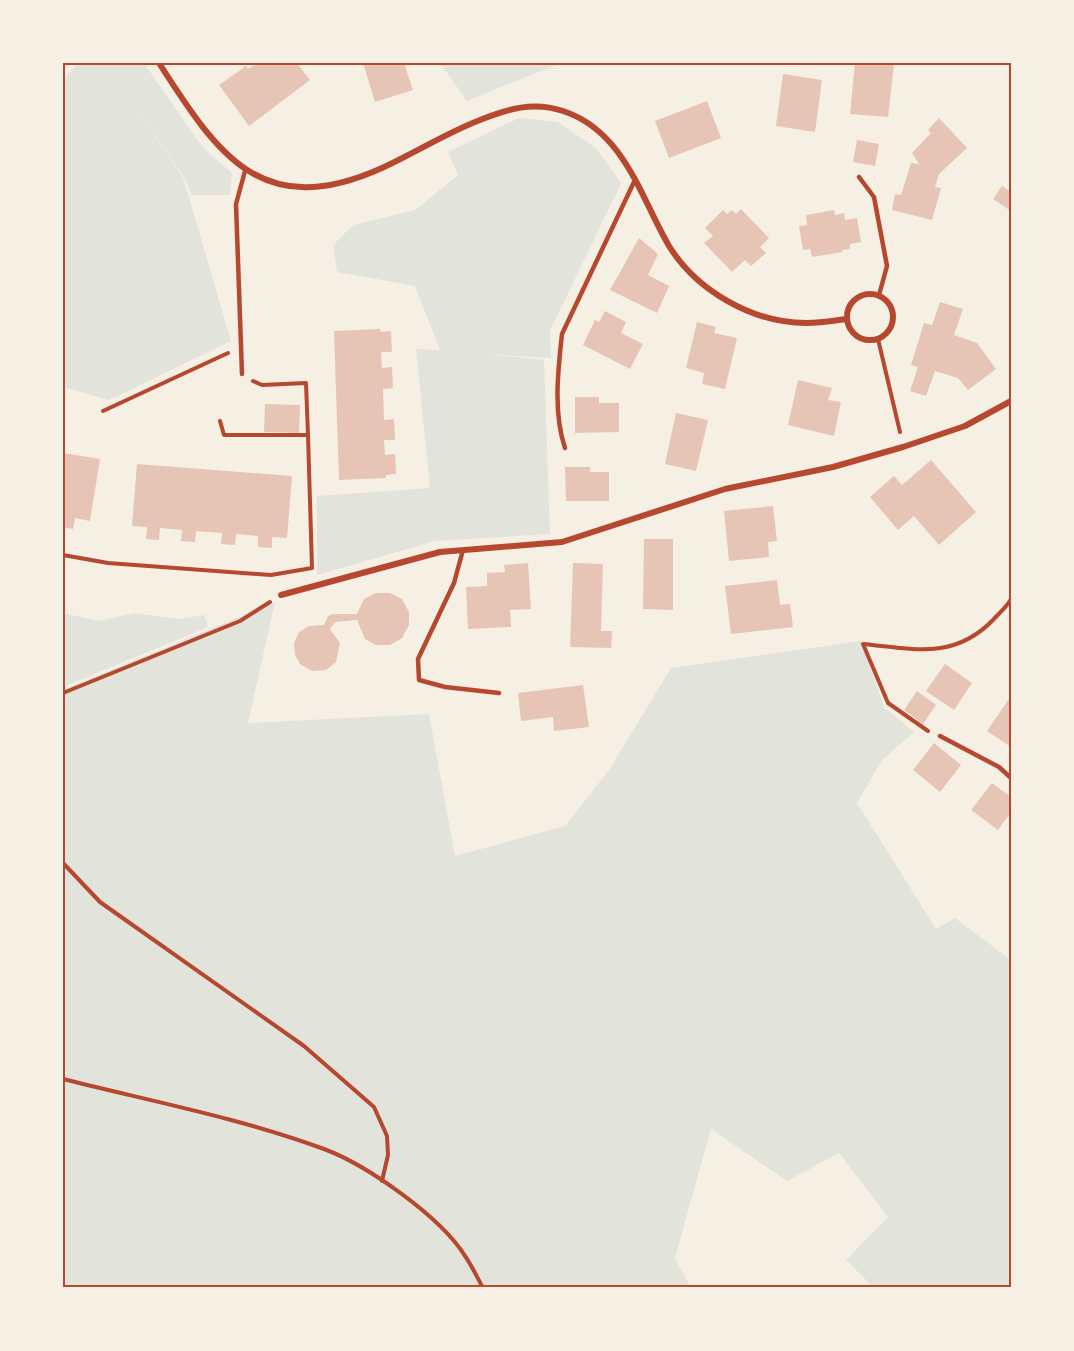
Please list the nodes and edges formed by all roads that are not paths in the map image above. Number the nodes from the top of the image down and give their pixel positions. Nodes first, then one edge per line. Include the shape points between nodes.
1 (159, 63) edge
2 (245, 171) junction
3 (859, 177) dead end
4 (636, 178) junction
5 (879, 295) junction
6 (846, 319) junction
7 (242, 374) road end
8 (1011, 401) edge
9 (565, 448) dead end
10 (463, 550) junction
11 (281, 596) road end
12 (499, 693) dead end
13 (940, 736) road end
14 (1011, 778) edge

1 - 2 street via 209,137
2 - 4 street via 297,189 335,183 380,169 466,125 532,104 564,111 589,125 614,146
2 - 7 lane via 237,204
3 - 5 lane via 874,197 887,266
4 - 6 street via 670,247 693,275 728,303 764,317 805,323
4 - 9 lane via 562,334 559,431
5 - 6 street via 863,294 856,298
5 - 6 street via 891,306 893,321 878,339 857,337
8 - 10 street via 965,426 903,447 833,467 725,489 562,542
10 - 11 street via 440,552
10 - 12 lane via 454,583 418,659 418,681
13 - 14 lane via 999,767

